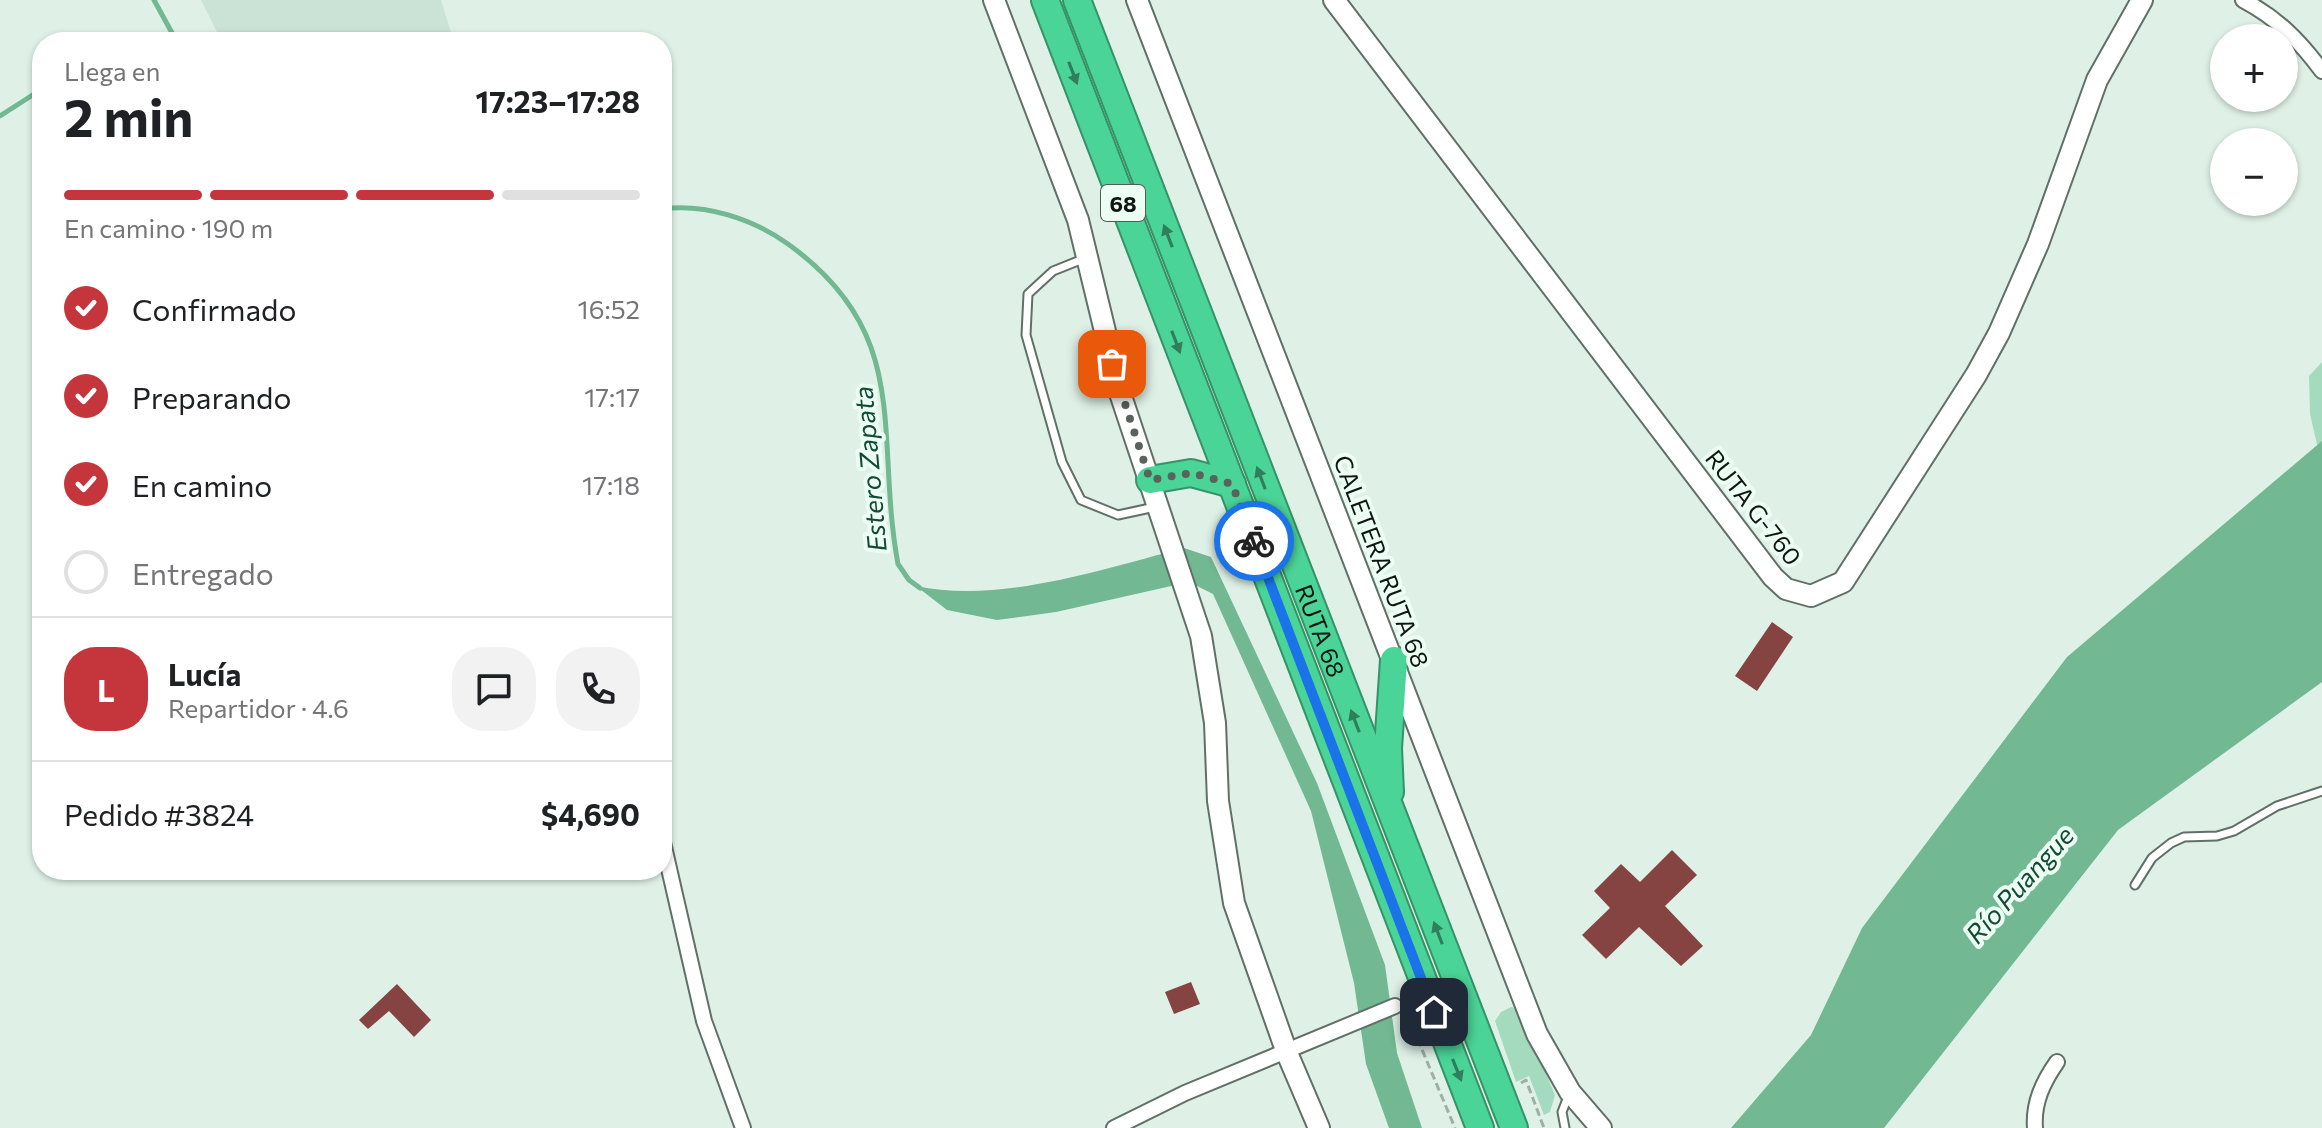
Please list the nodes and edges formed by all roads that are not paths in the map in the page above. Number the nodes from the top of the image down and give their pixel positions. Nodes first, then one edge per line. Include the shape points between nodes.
1 (994, 0) edge
2 (1045, 0) edge
3 (1077, 0) edge
4 (1137, 0) edge
5 (1334, 0) edge
6 (2142, 0) edge
7 (2243, 0) edge
8 (2322, 71) edge
9 (1089, 256) junction
10 (1150, 480) junction
11 (1232, 484) junction
12 (1159, 506) junction
13 (1394, 660) junction
14 (2322, 791) edge
15 (1393, 819) junction
16 (672, 880) edge
17 (2135, 885) dead end
18 (1395, 1006) road end
19 (1287, 1053) junction
20 (2057, 1062) dead end
21 (1570, 1092) junction
22 (743, 1128) edge
23 (1114, 1128) edge
24 (1319, 1128) edge
25 (1480, 1128) edge
26 (1514, 1128) edge
27 (1565, 1128) edge
28 (1601, 1128) edge
29 (2035, 1128) edge

1 - 9 street
2 -> 11 highway, RUTA 68 / 68
15 -> 3 highway, RUTA 68 / 68
4 - 13 street, CALETERA RUTA 68
5 - 6 street, RUTA G-760 via 1773,577 1786,589 1811,596 1843,582 1982,364 2020,289 2097,80
7 - 8 street via 2297,38
9 - 10 street via 1120,393
9 - 12 lane via 1053,271 1028,294 1026,335 1062,462 1081,500 1118,515
10 - 11 highway via 1191,473
10 - 12 street
11 -> 25 highway, RUTA 68 / 68
12 - 19 street via 1208,671 1218,801 1234,903
13 - 15 highway via 1388,748
13 - 21 street, CALETERA RUTA 68 via 1537,1034
14 - 17 lane via 2286,802 2234,831 2171,843 2152,858
26 -> 15 highway, RUTA 68 / 68
16 - 22 street via 704,1021
18 - 19 street
19 - 23 street
19 - 24 street
20 - 29 street via 2044,1081
21 - 27 lane via 1562,1112
21 - 28 street, CALETERA RUTA 68

